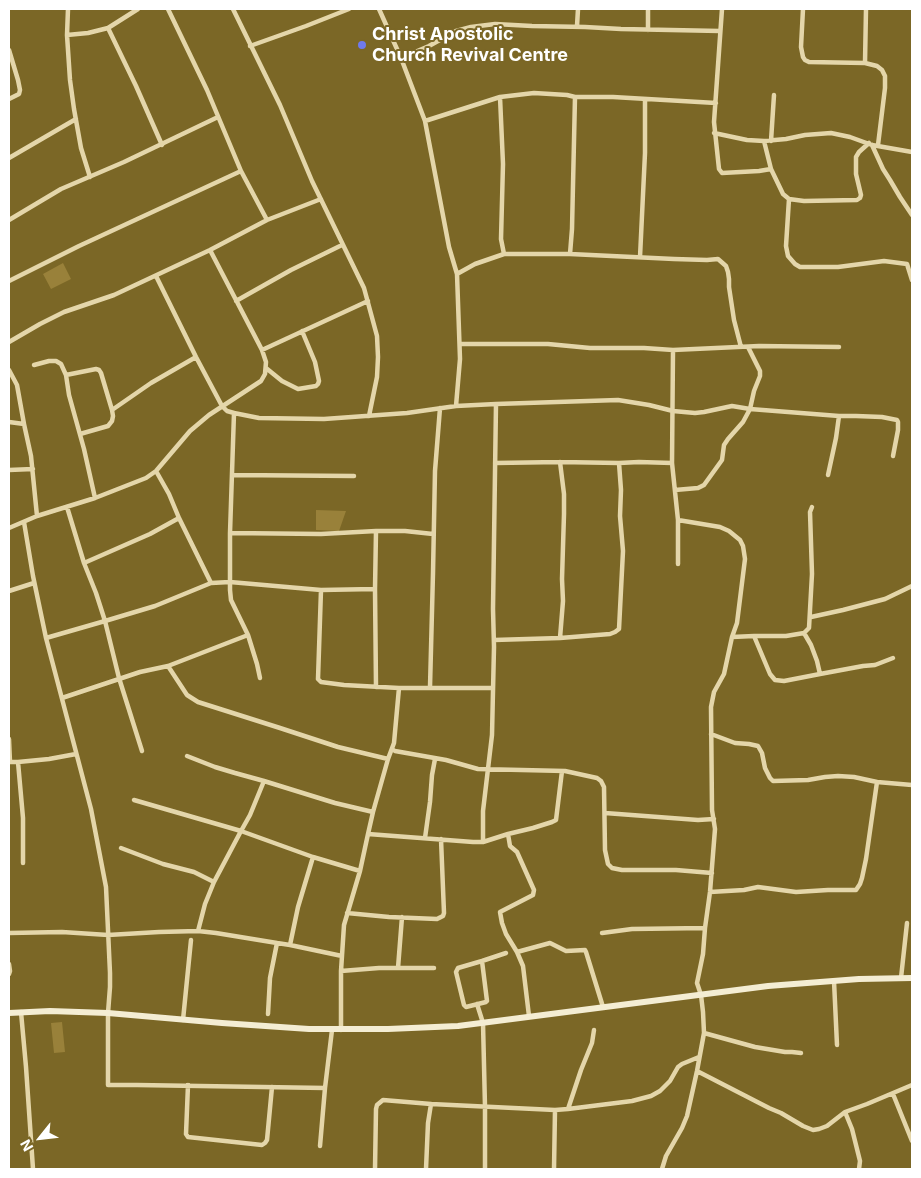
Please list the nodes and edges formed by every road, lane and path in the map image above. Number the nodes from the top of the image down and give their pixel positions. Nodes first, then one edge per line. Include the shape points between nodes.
1 (68, 9) edge
2 (138, 9) edge
3 (168, 9) edge
4 (233, 9) edge
5 (349, 9) edge
6 (379, 9) edge
7 (578, 9) edge
8 (648, 9) edge
9 (722, 9) edge
10 (803, 9) edge
11 (866, 9) edge
12 (577, 26) junction
13 (108, 28) junction
14 (648, 30) junction
15 (720, 32) junction
16 (68, 35) junction
17 (250, 46) junction
18 (9, 50) edge
19 (400, 58) junction
20 (865, 64) junction
21 (774, 95) dead end
22 (500, 96) junction
23 (575, 97) junction
24 (9, 98) edge
25 (645, 99) junction
26 (716, 103) junction
27 (218, 117) junction
28 (76, 119) junction
29 (425, 121) junction
30 (714, 133) junction
31 (771, 141) junction
32 (764, 142) junction
33 (870, 144) junction
34 (162, 145) junction
35 (878, 146) junction
36 (912, 152) edge
37 (9, 158) edge
38 (771, 170) junction
39 (241, 171) junction
40 (90, 177) junction
41 (321, 199) junction
42 (789, 199) junction
43 (912, 215) edge
44 (9, 220) edge
45 (267, 220) junction
46 (342, 245) junction
47 (210, 250) junction
48 (504, 254) junction
49 (570, 254) junction
50 (640, 257) junction
51 (910, 263) edge
52 (458, 274) junction
53 (156, 276) junction
54 (912, 280) edge
55 (9, 282) edge
56 (236, 301) junction
57 (368, 301) junction
58 (302, 331) junction
59 (9, 342) edge
60 (460, 344) junction
61 (741, 347) junction
62 (748, 347) junction
63 (839, 347) dead end
64 (262, 350) junction
65 (673, 350) junction
66 (196, 357) junction
67 (34, 365) dead end
68 (266, 368) junction
69 (9, 370) edge
70 (66, 375) junction
71 (496, 404) junction
72 (222, 406) junction
73 (456, 406) junction
74 (440, 408) junction
75 (750, 409) junction
76 (112, 410) junction
77 (673, 411) junction
78 (234, 414) junction
79 (369, 416) junction
80 (839, 416) junction
81 (9, 422) edge
82 (24, 424) junction
83 (80, 434) junction
84 (893, 456) dead end
85 (560, 462) junction
86 (494, 463) junction
87 (619, 463) junction
88 (672, 463) junction
89 (9, 470) edge
90 (33, 470) junction
91 (156, 471) junction
92 (232, 475) junction
93 (828, 475) dead end
94 (354, 476) dead end
95 (675, 490) junction
96 (95, 498) junction
97 (67, 507) junction
98 (812, 507) dead end
99 (37, 516) junction
100 (179, 518) junction
101 (678, 520) junction
102 (24, 522) junction
103 (9, 528) edge
104 (376, 531) junction
105 (230, 533) junction
106 (433, 534) junction
107 (84, 563) junction
108 (678, 564) dead end
109 (230, 582) junction
110 (34, 583) junction
111 (211, 583) junction
112 (912, 586) edge
113 (375, 589) junction
114 (321, 590) junction
115 (9, 591) edge
116 (810, 617) junction
117 (105, 621) junction
118 (804, 633) junction
119 (248, 636) junction
120 (754, 636) junction
121 (732, 637) junction
122 (46, 638) junction
123 (560, 638) junction
124 (494, 640) junction
125 (893, 658) dead end
126 (168, 666) junction
127 (820, 674) junction
128 (119, 678) junction
129 (260, 678) dead end
130 (376, 687) junction
131 (430, 687) junction
132 (399, 688) junction
133 (493, 688) junction
134 (62, 698) junction
135 (711, 734) junction
136 (9, 739) edge
137 (392, 750) junction
138 (142, 751) dead end
139 (76, 754) junction
140 (187, 756) dead end
141 (388, 759) junction
142 (435, 759) junction
143 (9, 762) edge
144 (18, 762) junction
145 (488, 769) junction
146 (562, 771) junction
147 (264, 781) junction
148 (877, 782) junction
149 (912, 785) edge
150 (134, 800) dead end
151 (373, 812) junction
152 (605, 813) junction
153 (714, 819) junction
154 (241, 831) junction
155 (368, 834) junction
156 (508, 834) junction
157 (425, 838) junction
158 (441, 840) junction
159 (483, 842) junction
160 (121, 848) dead end
161 (313, 857) junction
162 (23, 863) dead end
163 (360, 871) junction
164 (712, 873) junction
165 (214, 882) junction
166 (710, 892) junction
167 (347, 913) junction
168 (402, 917) junction
169 (907, 923) dead end
170 (705, 928) junction
171 (198, 931) junction
172 (602, 932) dead end
173 (9, 933) edge
174 (108, 935) junction
175 (191, 940) dead end
176 (277, 943) junction
177 (290, 944) junction
178 (518, 952) junction
179 (506, 953) dead end
180 (342, 956) junction
181 (482, 961) junction
182 (9, 964) edge
183 (398, 968) junction
184 (434, 968) dead end
185 (341, 971) junction
186 (9, 974) edge
187 (901, 978) junction
188 (912, 978) edge
189 (834, 981) junction
190 (701, 995) junction
191 (477, 1004) junction
192 (602, 1007) junction
193 (21, 1012) junction
194 (9, 1013) edge
195 (108, 1013) junction
196 (268, 1014) dead end
197 (529, 1016) junction
198 (183, 1020) junction
199 (482, 1023) junction
200 (332, 1030) junction
201 (341, 1030) junction
202 (594, 1030) dead end
203 (704, 1033) junction
204 (837, 1045) dead end
205 (801, 1053) dead end
206 (699, 1057) junction
207 (697, 1071) junction
208 (912, 1084) edge
209 (188, 1085) junction
210 (272, 1087) junction
211 (325, 1088) junction
212 (892, 1094) junction
213 (431, 1104) junction
214 (485, 1106) junction
215 (568, 1109) junction
216 (555, 1110) junction
217 (845, 1112) junction
218 (912, 1141) edge
219 (320, 1146) dead end
220 (32, 1169) edge
221 (375, 1169) edge
222 (426, 1169) edge
223 (485, 1169) edge
224 (554, 1169) edge
225 (662, 1169) edge
226 (858, 1169) edge

1 - 16 street
2 - 13 street
3 - 27 street
4 - 17 street
5 - 17 street
6 - 19 street
7 - 12 street
8 - 14 street
9 - 15 street
10 - 20 street via 800,47 805,60
11 - 20 street
12 - 14 street
12 - 19 street via 494,24 471,27
13 - 16 street
13 - 34 street
14 - 15 street
15 - 26 street
16 - 28 street
17 - 41 street
18 - 24 street via 20,90 19,94
19 - 29 street
20 - 35 street via 877,66 885,76
21 - 31 street
22 - 23 street via 534,93
22 - 29 street
22 - 48 street via 503,164 501,239
23 - 25 street
23 - 49 street
25 - 26 street
25 - 50 street
26 - 30 street
27 - 34 street
27 - 39 street
28 - 37 street
28 - 40 street
29 - 52 street via 449,247
30 - 32 street
30 - 38 street via 722,173
31 - 32 street
31 - 33 street via 831,133
32 - 38 street
33 - 35 street
33 - 42 street via 856,157 861,195 858,200
33 - 43 street
34 - 40 street
35 - 36 street
38 - 42 street
39 - 45 street
39 - 55 street
40 - 44 street
41 - 45 street
41 - 46 street
42 - 51 street via 786,246 788,256 800,267 838,267 884,261
45 - 47 street
46 - 56 street
46 - 57 street
47 - 53 street
47 - 56 street
48 - 49 street
48 - 52 street
49 - 50 street
50 - 61 street via 718,260 723,263 730,279 734,320
51 - 54 street
52 - 60 street
53 - 59 street via 64,312
53 - 66 street
56 - 64 street
57 - 58 street
57 - 79 street via 377,336 378,357
58 - 64 street
58 - 68 street via 315,362 318,384 298,389
60 - 65 street
60 - 73 street
61 - 62 street
61 - 65 street
62 - 63 street
62 - 75 street via 760,371
64 - 68 street
65 - 77 street
66 - 72 street
66 - 76 street
67 - 70 street via 56,361
68 - 72 street via 261,380
69 - 82 street via 17,385
70 - 76 street via 99,370
70 - 83 street
71 - 73 street
71 - 77 street via 618,400
71 - 86 street
72 - 78 street
72 - 91 street via 190,431
73 - 74 street
74 - 79 street
74 - 106 street
75 - 77 street via 732,406 695,413
75 - 80 street
75 - 95 street via 724,445 722,460 704,485
76 - 83 street via 112,422 108,426
77 - 88 street
78 - 79 street via 259,418 324,419
78 - 92 street
80 - 84 street via 897,420
80 - 93 street
81 - 82 street
82 - 90 street
83 - 96 street
85 - 86 street
85 - 87 street
85 - 123 street via 564,514
86 - 124 street
87 - 88 street
87 - 123 street via 623,551 618,629 610,634
88 - 95 street
89 - 90 street
90 - 99 street
91 - 96 street
91 - 100 street
92 - 94 street
92 - 105 street
95 - 101 street
96 - 97 street
97 - 99 street
97 - 107 street
98 - 116 street
99 - 102 street
100 - 107 street
100 - 111 street
101 - 108 street
101 - 121 street via 720,527 740,540 743,546 745,560 737,623
102 - 103 street
102 - 110 street
104 - 105 street
104 - 106 street
104 - 113 street
105 - 109 street
106 - 131 street
107 - 117 street
109 - 111 street
109 - 114 street
109 - 119 street via 231,600
110 - 115 street
110 - 122 street
111 - 117 street
112 - 116 street via 885,599
113 - 114 street
113 - 130 street
114 - 130 street via 318,679 324,683
116 - 118 street via 809,628
117 - 122 street
117 - 128 street
118 - 120 street
118 - 127 street
119 - 126 street
119 - 129 street
120 - 121 street
120 - 127 street via 775,680
121 - 135 street via 724,674 714,692
122 - 134 street
123 - 124 street
124 - 133 street
125 - 127 street via 874,665
126 - 128 street
126 - 141 street via 187,695 198,702 338,747
128 - 134 street
128 - 138 street
130 - 132 street
131 - 132 street
131 - 133 street
132 - 137 street
133 - 145 street
134 - 139 street
135 - 148 street via 735,743 758,746 773,781 838,776
135 - 153 street
136 - 143 street
137 - 141 street
137 - 142 street
139 - 144 street
139 - 174 street via 91,809 106,887
140 - 147 street
141 - 151 street
142 - 145 street
142 - 157 street
143 - 144 street
144 - 162 street
145 - 146 street
145 - 159 street
146 - 152 street via 601,781
146 - 156 street via 556,820
147 - 151 street
147 - 154 street
148 - 149 street
148 - 166 street via 866,859 856,890 796,892 758,887
150 - 154 street
151 - 155 street
152 - 153 street
152 - 164 street via 605,850 612,868
153 - 164 street
154 - 161 street
154 - 165 street
155 - 157 street
155 - 163 street
156 - 159 street
156 - 178 street via 510,846 517,852 534,890 533,895 500,912 506,934
157 - 158 street
158 - 159 street
158 - 168 street via 443,916 437,919
160 - 165 street via 194,872
161 - 163 street
161 - 177 street
163 - 167 street
164 - 166 street
165 - 171 street
166 - 170 street
167 - 168 street
167 - 180 street
168 - 183 street
169 - 187 street
170 - 172 street
170 - 190 street via 697,984
171 - 174 street
171 - 176 street
173 - 174 street
174 - 195 street
175 - 198 street
176 - 177 street
176 - 196 street via 270,978
177 - 180 street
178 - 192 street via 550,943 566,951 585,950
178 - 197 street via 523,966
179 - 181 street
180 - 185 street
181 - 191 street via 488,998 486,1002
181 - 191 street via 456,970 465,1006
182 - 186 street
183 - 184 street
183 - 185 street
185 - 201 street
187 - 188 main road
187 - 189 main road
189 - 190 main road
189 - 204 street
190 - 192 main road
190 - 203 street
191 - 199 street
192 - 197 main road
193 - 194 main road
193 - 195 main road
193 - 220 street
195 - 198 main road
195 - 209 street via 108,1085
197 - 199 main road
198 - 200 main road
199 - 201 main road
199 - 214 street
200 - 201 main road
200 - 211 street
202 - 215 street
203 - 205 street via 755,1047
203 - 206 street
206 - 207 street
206 - 215 street via 678,1067 670,1081 651,1096
207 - 217 street via 813,1130 827,1126
207 - 225 street via 687,1116
208 - 212 street
209 - 210 street
209 - 210 street via 186,1136 262,1145 267,1140
210 - 211 street
211 - 219 street
212 - 217 street
212 - 218 street
213 - 214 street
213 - 221 street via 383,1100 377,1105
213 - 222 street
214 - 216 street
214 - 223 street
215 - 216 street
216 - 224 street
217 - 226 street via 860,1161

